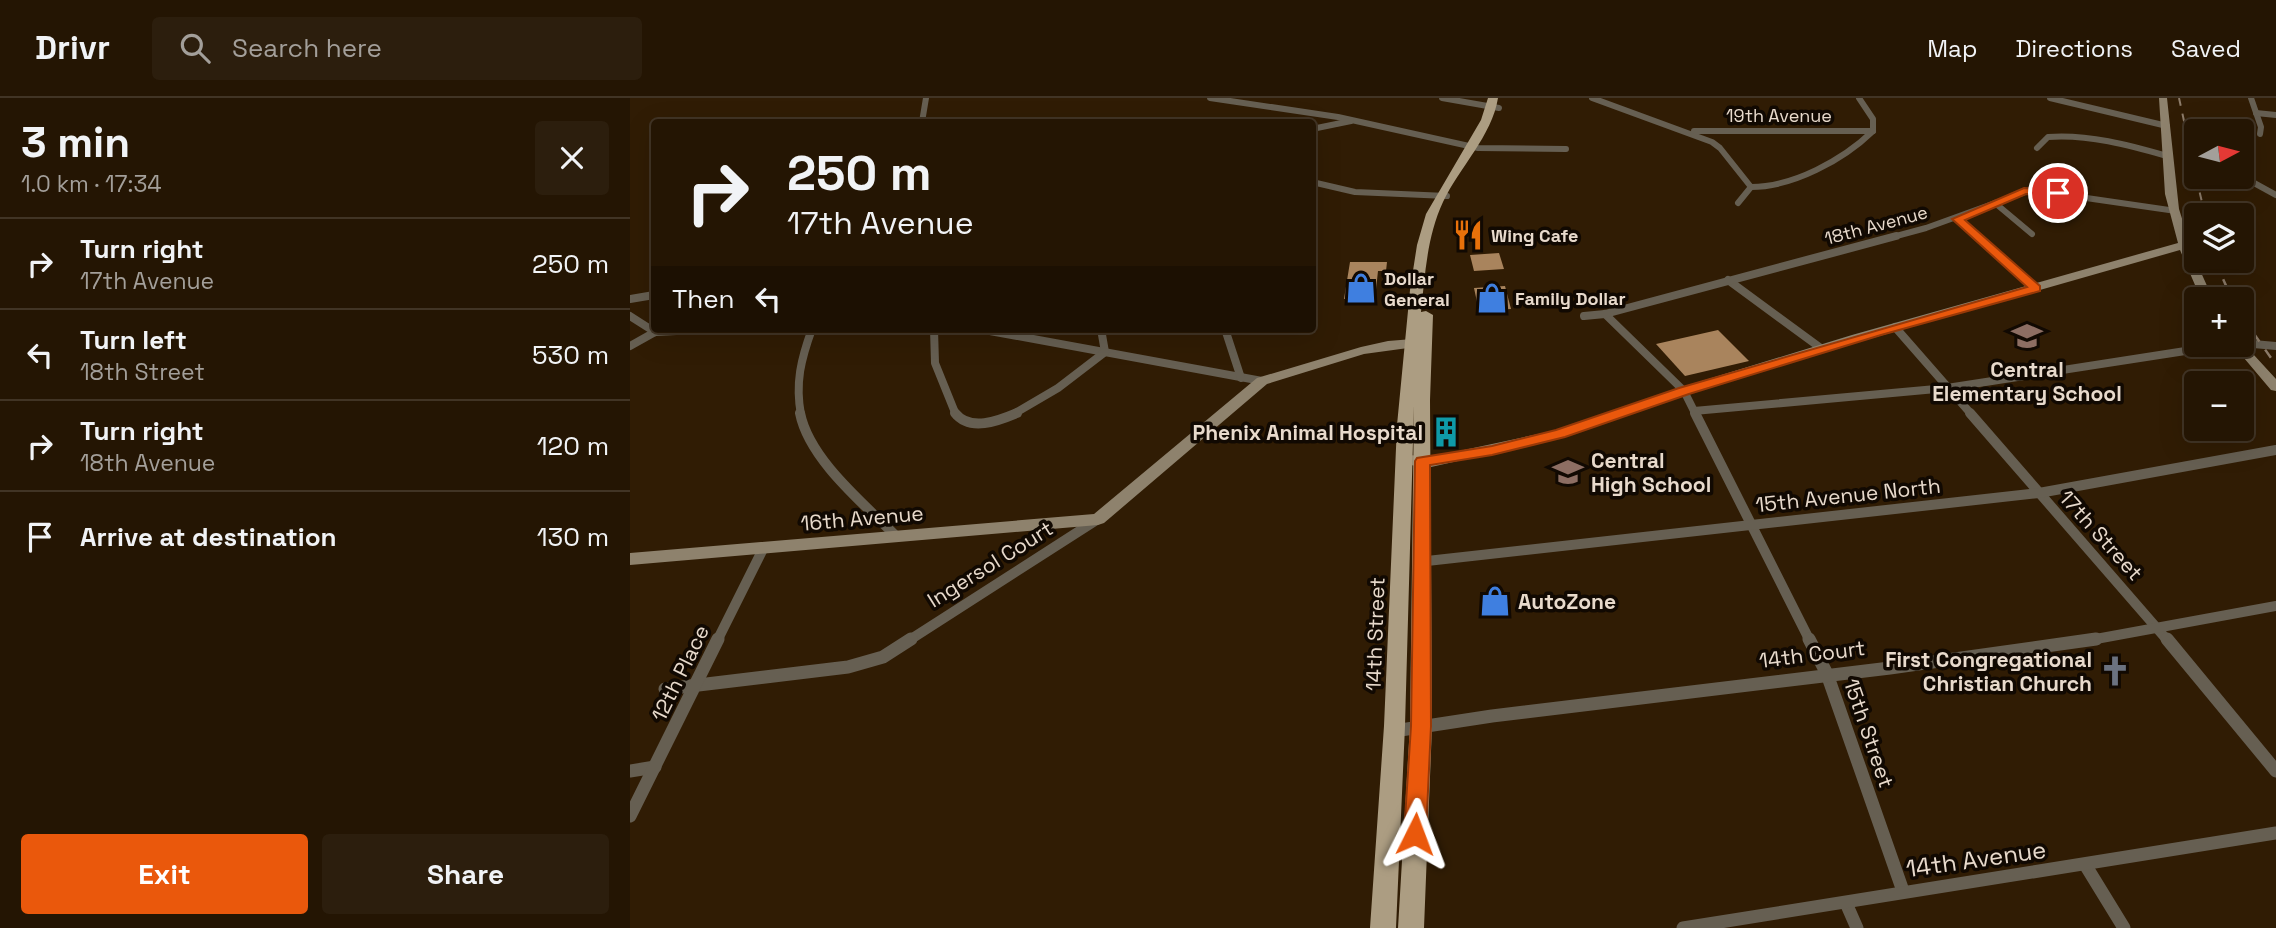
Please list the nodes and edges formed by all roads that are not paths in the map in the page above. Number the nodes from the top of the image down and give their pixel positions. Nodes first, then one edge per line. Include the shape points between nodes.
1 (926, 98) edge
2 (1210, 98) edge
3 (1441, 98) edge
4 (1592, 98) edge
5 (1859, 98) edge
6 (2050, 98) edge
7 (2163, 98) edge
8 (2251, 98) edge
9 (1496, 102) edge
10 (2256, 113) junction
11 (2276, 115) edge
12 (922, 119) edge
13 (1356, 120) junction
14 (2167, 126) junction
15 (1316, 128) edge
16 (1686, 131) junction
17 (1873, 131) junction
18 (2260, 134) dead end
19 (1474, 147) junction
20 (2037, 148) dead end
21 (1566, 149) dead end
22 (2167, 156) junction
23 (1316, 182) edge
24 (2254, 183) edge
25 (1751, 187) junction
26 (2276, 195) edge
27 (1443, 196) junction
28 (1738, 202) dead end
29 (1995, 204) junction
30 (2176, 211) junction
31 (1958, 219) junction
32 (2032, 234) dead end
33 (2184, 245) joint
34 (1728, 280) junction
35 (2036, 288) junction
36 (651, 296) edge
37 (630, 299) edge
38 (1605, 314) junction
39 (630, 316) edge
40 (1584, 316) dead end
41 (1895, 327) junction
42 (651, 329) edge
43 (653, 333) edge
44 (810, 333) edge
45 (934, 333) edge
46 (1001, 333) edge
47 (1102, 333) edge
48 (1226, 333) edge
49 (1418, 342) junction
50 (2254, 345) edge
51 (630, 346) edge
52 (2276, 346) edge
53 (1822, 349) junction
54 (2184, 351) edge
55 (1105, 352) junction
56 (2251, 357) edge
57 (1241, 378) junction
58 (1262, 381) junction
59 (2276, 387) edge
60 (1948, 388) junction
61 (1684, 391) junction
62 (1694, 411) junction
63 (2276, 450) edge
64 (1413, 461) junction
65 (2039, 494) junction
66 (1097, 519) junction
67 (1752, 525) junction
68 (895, 536) junction
69 (764, 547) junction
70 (630, 559) edge
71 (1422, 562) junction
72 (1400, 565) junction
73 (2276, 606) edge
74 (2159, 630) junction
75 (1826, 674) junction
76 (695, 687) junction
77 (665, 689) dead end
78 (1421, 726) junction
79 (1394, 731) junction
80 (655, 767) junction
81 (630, 771) edge
82 (2276, 771) edge
83 (630, 816) edge
84 (2276, 834) edge
85 (2086, 866) junction
86 (1903, 891) junction
87 (1846, 903) junction
88 (1383, 928) edge
89 (1411, 928) edge
90 (1683, 928) edge
91 (1857, 928) edge
92 (2124, 928) edge

1 - 12 street
2 - 13 street
3 - 9 street
4 - 16 street
5 - 17 street via 1873,119
6 - 14 street
7 - 14 street
8 - 10 street
9 - 19 main road, 14th Street
10 - 11 street
10 - 18 street
13 - 15 street
13 - 19 street
14 - 22 street
16 - 17 street, 19th Avenue
16 - 25 street via 1717,145
17 - 25 street via 1860,144 1817,167 1768,187
19 - 21 street
19 - 27 main road, 14th Street
20 - 22 street via 2048,137 2060,136 2123,143
22 - 30 street
23 - 27 street via 1355,192
24 - 26 street
25 - 28 street
27 - 49 main road, 14th Street
29 - 30 street, 18th Avenue via 2024,191 2039,190
29 - 31 street, 18th Avenue
29 - 32 street
30 - 33 street
31 - 34 street, 18th Avenue
31 - 35 street
33 - 35 street
34 - 38 street, 18th Avenue
34 - 53 street
35 - 41 street
36 - 37 street
38 - 40 street, 18th Avenue
38 - 61 street, 15th Street
39 - 42 street
41 - 53 street
41 - 60 street, 17th Street
43 - 51 street
44 - 68 street via 797,374 798,405 806,435 826,465
45 - 55 street via 933,355 954,413 975,424 1021,411
46 - 55 street
47 - 55 street
48 - 57 street
49 - 58 street via 1361,351
49 - 64 main road, 14th Street
50 - 52 street
53 - 61 street
54 - 60 street
55 - 57 street
56 - 59 street
57 - 58 street
58 - 66 street, Ingersol Court
60 - 62 street
60 - 65 street, 17th Street
61 - 62 street, 15th Street
61 - 64 street via 1560,434
62 - 67 street, 15th Street
63 - 65 street, 15th Avenue North
64 - 71 main road, 14th Street
64 - 72 main road, 14th Street
65 - 67 street, 15th Avenue North
65 - 74 street, 17th Street
66 - 68 street, 16th Avenue
66 - 76 street, Ingersol Court via 883,657 848,667
67 - 71 street, 15th Avenue North
67 - 75 street, 15th Street
68 - 69 street, 16th Avenue
69 - 70 street, 16th Avenue
69 - 76 street, 12th Place
71 - 72 street, 15th Avenue North
71 - 78 main road, 14th Street
72 - 79 main road, 14th Street
73 - 74 street, 14th Court
74 - 75 street, 14th Court
74 - 82 street, 17th Street
75 - 78 street, 14th Court
75 - 86 street, 15th Street
76 - 77 street
76 - 80 street, 12th Place
78 - 79 street, 14th Court
78 - 89 main road, 14th Street
79 - 88 main road, 14th Street
80 - 81 street
80 - 83 street, 12th Place
84 - 85 street, 14th Avenue
85 - 86 street, 14th Avenue
85 - 92 street
86 - 87 street, 14th Avenue
87 - 90 street, 14th Avenue
87 - 91 street

